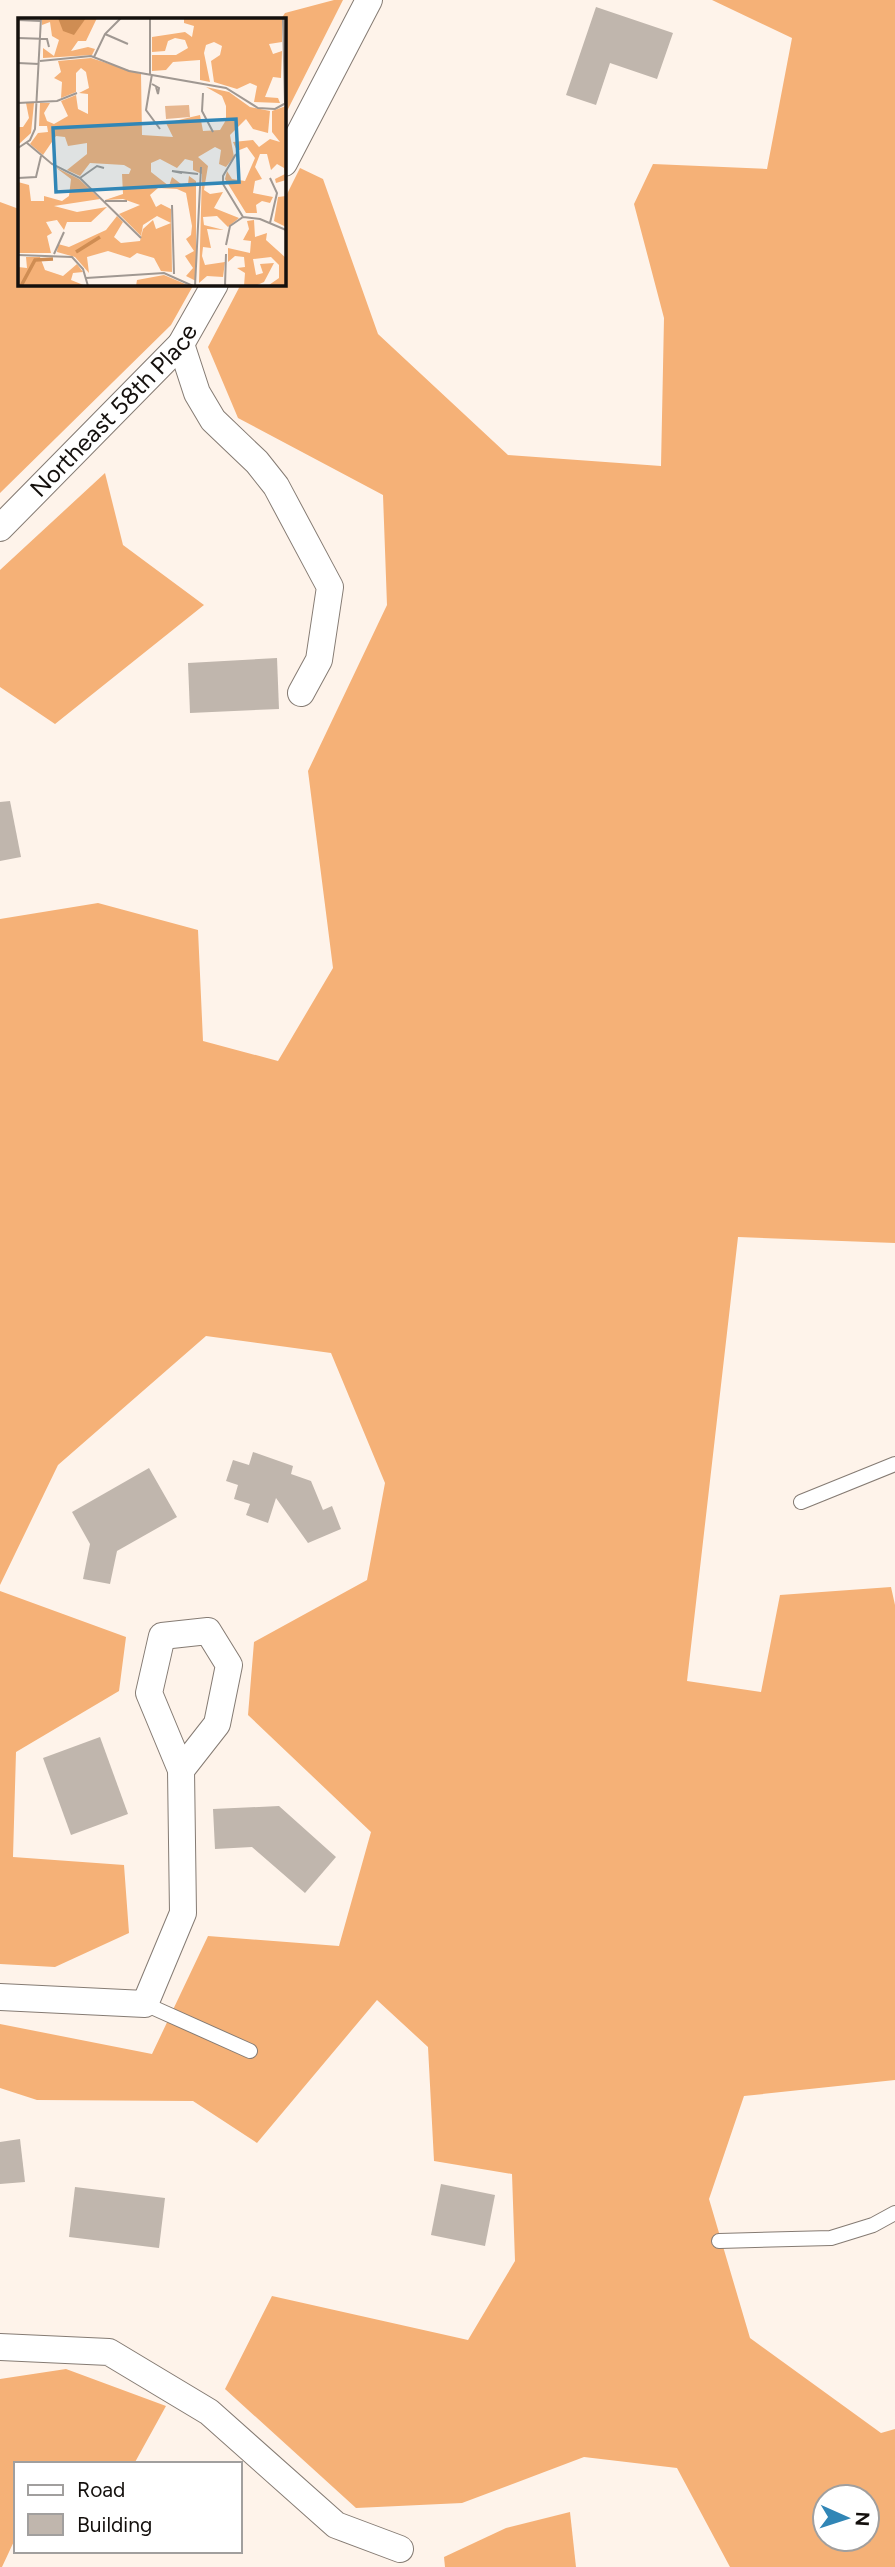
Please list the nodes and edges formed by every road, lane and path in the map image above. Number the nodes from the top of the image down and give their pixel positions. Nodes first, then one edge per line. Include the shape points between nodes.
1 (369, 0) edge
2 (285, 161) edge
3 (214, 285) edge
4 (181, 344) junction
5 (0, 528) edge
6 (301, 693) dead end
7 (895, 1464) edge
8 (802, 1502) dead end
9 (181, 1770) junction
10 (0, 1997) edge
11 (145, 2004) junction
12 (250, 2051) dead end
13 (895, 2213) edge
14 (719, 2241) dead end
15 (0, 2347) edge
16 (400, 2549) dead end

1 - 2 street
3 - 4 street, Northeast 58th Place
4 - 5 street, Northeast 58th Place
4 - 6 street via 197,393 213,420 276,486 330,587 319,660
7 - 8 lane
9 - 9 street via 217,1724 229,1665 208,1631 162,1636 149,1693
9 - 11 street via 183,1913
10 - 11 street
11 - 12 lane
13 - 14 lane via 831,2238
15 - 16 street via 108,2351 209,2412 336,2525

